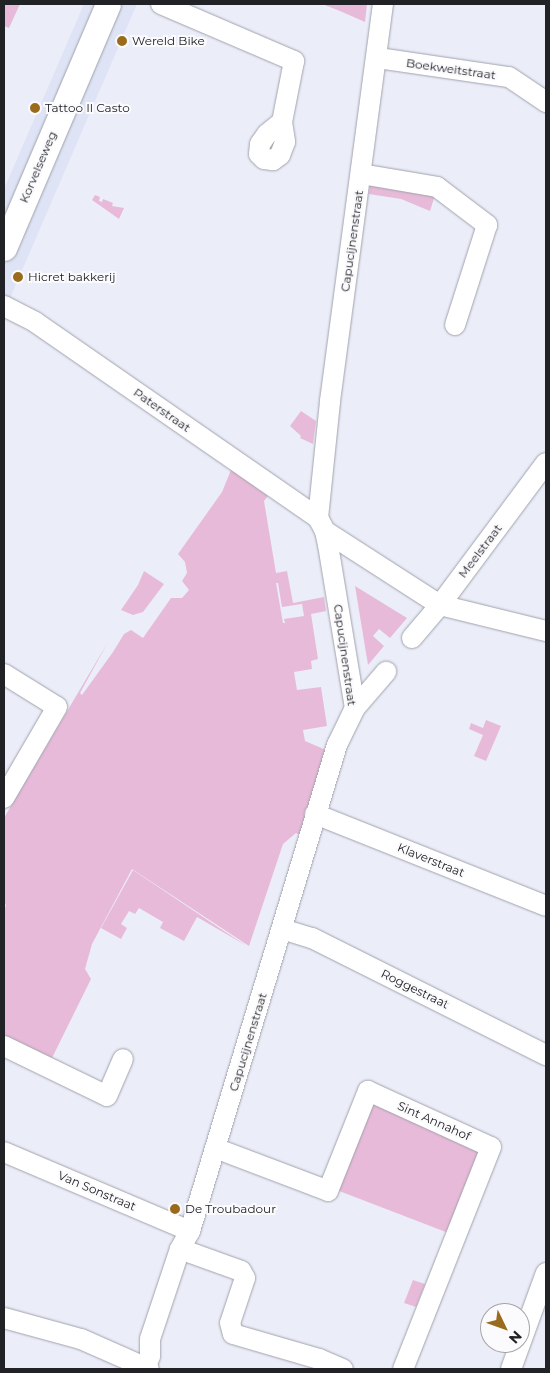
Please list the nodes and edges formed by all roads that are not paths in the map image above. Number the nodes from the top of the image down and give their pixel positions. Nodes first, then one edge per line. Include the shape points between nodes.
1 (108, 4) edge
2 (161, 4) edge
3 (383, 4) edge
4 (378, 58) junction
5 (546, 102) edge
6 (282, 122) dead end
7 (361, 174) junction
8 (5, 239) edge
9 (4, 306) edge
10 (455, 325) dead end
11 (546, 462) edge
12 (322, 524) junction
13 (440, 604) junction
14 (546, 631) edge
15 (412, 638) dead end
16 (386, 672) dead end
17 (4, 674) edge
18 (354, 708) junction
19 (4, 798) edge
20 (315, 814) junction
21 (546, 906) edge
22 (282, 929) junction
23 (4, 1046) edge
24 (546, 1055) edge
25 (123, 1059) dead end
26 (215, 1148) junction
27 (4, 1152) edge
28 (190, 1231) junction
29 (180, 1249) junction
30 (546, 1273) edge
31 (4, 1318) edge
32 (317, 1364) edge
33 (147, 1369) edge
34 (343, 1369) edge
35 (403, 1369) edge
36 (511, 1369) edge

1 - 8 street, Korvelseweg
2 - 6 street via 294,61
3 - 4 street, Capucijnenstraat
4 - 5 street, Boekweitstraat via 509,77
4 - 7 street, Capucijnenstraat
7 - 10 street via 437,187 487,225
7 - 12 street, Capucijnenstraat via 330,401
9 - 12 street, Paterstraat via 35,322 94,362
11 - 13 street, Meelstraat
12 - 13 street, Paterstraat
12 - 18 street, Capucijnenstraat
13 - 14 street, Paterstraat
13 - 15 street, Meelstraat
16 - 18 street
17 - 19 street via 57,707
18 - 20 street, Capucijnenstraat via 337,744
20 - 21 street, Klaverstraat
20 - 22 street, Capucijnenstraat
22 - 24 street, Roggestraat via 312,938
22 - 26 street, Capucijnenstraat
23 - 25 street via 107,1096
26 - 28 street, Capucijnenstraat
26 - 35 street, Sint Annahof via 328,1191 368,1091 491,1146
27 - 28 street, Van Sonstraat
28 - 29 street, Capucijnenstraat
29 - 32 street via 241,1271 245,1278 230,1323 233,1334
29 - 33 street, Capucijnenstraat via 150,1339
30 - 36 street
31 - 33 street via 81,1339
32 - 34 street

